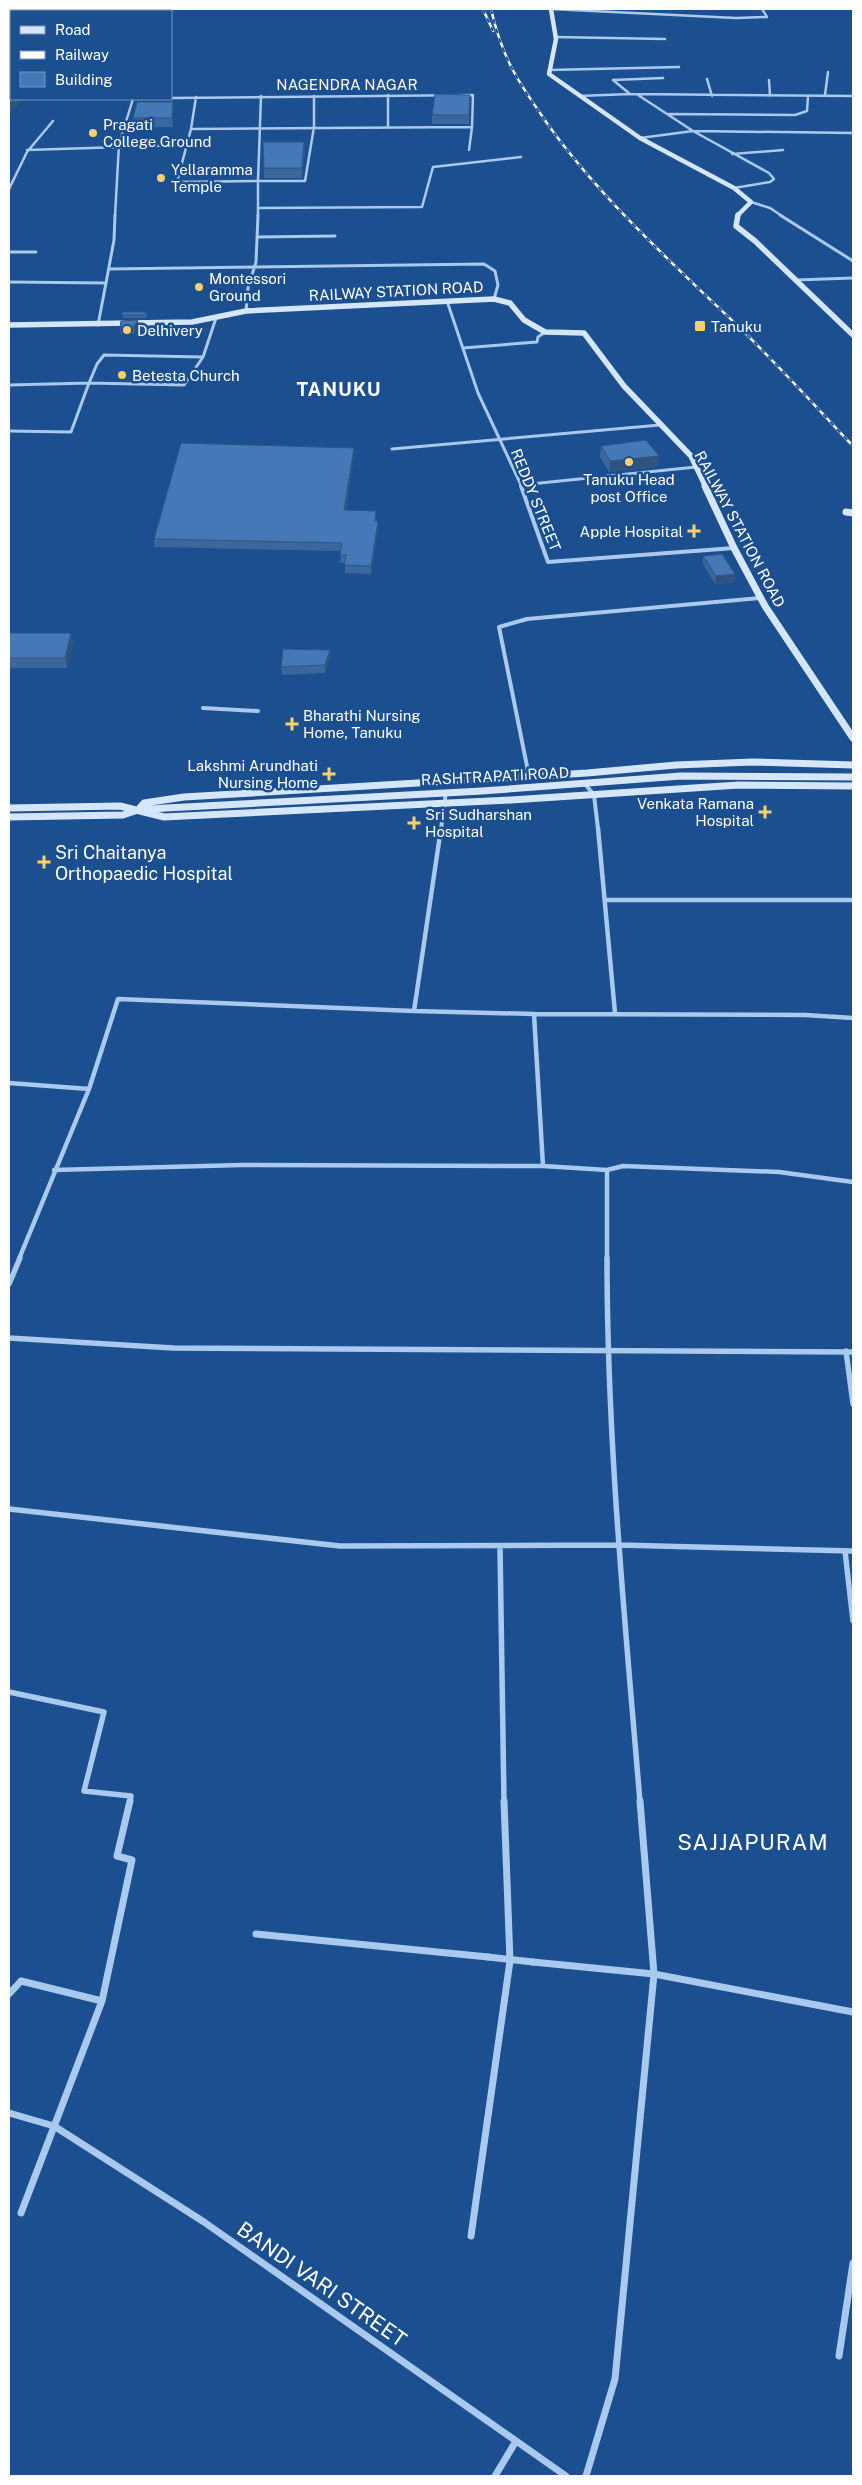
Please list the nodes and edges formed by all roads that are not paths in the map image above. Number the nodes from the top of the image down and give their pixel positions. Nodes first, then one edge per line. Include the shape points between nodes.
1 (551, 9) edge
2 (762, 9) edge
3 (555, 37) junction
4 (665, 39) dead end
5 (680, 68) dead end
6 (550, 70) junction
7 (828, 72) dead end
8 (663, 78) dead end
9 (706, 78) dead end
10 (769, 80) dead end
11 (630, 94) junction
12 (637, 94) junction
13 (388, 95) junction
14 (825, 95) junction
15 (261, 96) junction
16 (314, 96) junction
17 (579, 96) junction
18 (712, 96) junction
19 (770, 96) junction
20 (808, 96) junction
21 (853, 96) edge
22 (196, 97) junction
23 (172, 98) edge
24 (133, 100) edge
25 (669, 114) junction
26 (53, 120) dead end
27 (314, 127) junction
28 (388, 127) junction
29 (472, 127) junction
30 (260, 128) junction
31 (191, 129) junction
32 (693, 131) junction
33 (853, 132) edge
34 (640, 138) junction
35 (186, 146) junction
36 (119, 148) junction
37 (27, 150) junction
38 (469, 150) dead end
39 (783, 150) dead end
40 (732, 154) junction
41 (521, 157) dead end
42 (11, 181) edge
43 (258, 181) junction
44 (734, 188) junction
45 (9, 189) edge
46 (751, 202) junction
47 (258, 208) junction
48 (335, 236) dead end
49 (257, 237) junction
50 (9, 252) edge
51 (36, 252) dead end
52 (853, 261) edge
53 (255, 266) junction
54 (109, 269) junction
55 (853, 278) edge
56 (795, 280) junction
57 (9, 282) edge
58 (106, 283) junction
59 (494, 299) junction
60 (447, 301) junction
61 (246, 311) junction
62 (216, 318) junction
63 (9, 325) edge
64 (98, 325) junction
65 (545, 332) junction
66 (853, 335) edge
67 (463, 348) junction
68 (203, 357) junction
69 (89, 383) junction
70 (9, 385) edge
71 (660, 425) junction
72 (9, 430) edge
73 (500, 439) junction
74 (392, 449) dead end
75 (696, 467) junction
76 (521, 485) junction
77 (734, 548) junction
78 (760, 598) junction
79 (203, 708) dead end
80 (258, 711) dead end
81 (853, 738) edge
82 (853, 765) edge
83 (529, 776) junction
84 (853, 776) edge
85 (585, 784) junction
86 (853, 786) edge
87 (446, 792) junction
88 (594, 795) junction
89 (443, 803) junction
90 (9, 808) edge
91 (138, 810) junction
92 (9, 817) edge
93 (606, 900) junction
94 (853, 900) edge
95 (414, 1011) junction
96 (615, 1013) junction
97 (534, 1014) junction
98 (853, 1018) edge
99 (9, 1083) edge
100 (88, 1089) junction
101 (542, 1166) junction
102 (54, 1170) junction
103 (607, 1170) junction
104 (853, 1182) edge
105 (9, 1284) edge
106 (9, 1338) edge
107 (607, 1350) junction
108 (846, 1351) junction
109 (853, 1352) edge
110 (853, 1404) edge
111 (9, 1509) edge
112 (619, 1544) junction
113 (500, 1547) junction
114 (845, 1551) junction
115 (853, 1551) edge
116 (853, 1620) edge
117 (9, 1692) edge
118 (256, 1934) dead end
119 (654, 1974) junction
120 (9, 1994) edge
121 (102, 2001) junction
122 (853, 2012) edge
123 (9, 2113) edge
124 (54, 2126) junction
125 (20, 2213) dead end
126 (471, 2236) dead end
127 (853, 2263) edge
128 (838, 2356) dead end
129 (516, 2442) junction
130 (495, 2476) edge
131 (566, 2476) edge
132 (586, 2476) edge

1 - 2 street via 767,17
1 - 3 street
3 - 4 street
3 - 6 street
5 - 6 street
6 - 17 street via 549,74
7 - 14 street
8 - 11 street via 613,80
9 - 18 street
10 - 19 street
11 - 12 street
11 - 17 street
12 - 18 street
12 - 25 street
13 - 16 street, NAGENDRA NAGAR
13 - 28 street
13 - 29 street, NAGENDRA NAGAR via 473,95
14 - 20 street
14 - 21 street
15 - 16 street, NAGENDRA NAGAR
15 - 22 street, NAGENDRA NAGAR
15 - 30 street
16 - 27 street
17 - 34 street
18 - 19 street
19 - 20 street
20 - 25 street via 807,111 794,115
22 - 23 street, NAGENDRA NAGAR
22 - 31 street
24 - 36 street
25 - 32 street
26 - 37 street
27 - 28 street
27 - 30 street
27 - 43 street via 305,181
28 - 29 street
29 - 38 street
30 - 31 street
30 - 43 street
31 - 35 street
32 - 33 street
32 - 34 street
32 - 40 street
34 - 44 street
35 - 36 street
35 - 43 street via 177,182
36 - 37 street
36 - 54 street via 114,240
37 - 42 street
39 - 40 street
40 - 44 street via 774,178 770,182
41 - 47 street via 433,167 422,207
42 - 45 street
43 - 47 street
44 - 46 street
46 - 52 street via 770,208
46 - 56 street via 737,216 736,226
47 - 49 street
48 - 49 street
49 - 53 street
50 - 51 street
53 - 54 street
53 - 59 street via 484,264 495,271 498,285
53 - 61 street via 248,288
54 - 58 street
55 - 56 street
56 - 66 street
57 - 58 street
58 - 64 street
59 - 60 street, RAILWAY STATION ROAD
59 - 65 street, RAILWAY STATION ROAD via 510,303 524,320
60 - 61 street, RAILWAY STATION ROAD
60 - 67 street, REDDY STREET
61 - 62 street, RAILWAY STATION ROAD
62 - 64 street, RAILWAY STATION ROAD via 192,322
62 - 68 street
63 - 64 street, RAILWAY STATION ROAD
65 - 67 street via 537,342
65 - 71 street, RAILWAY STATION ROAD via 584,333 624,386
67 - 73 street, REDDY STREET via 478,394
68 - 69 street via 184,386
68 - 69 street via 104,355
69 - 70 street
69 - 72 street via 71,432
71 - 73 street
71 - 75 street, RAILWAY STATION ROAD via 691,456
73 - 74 street
73 - 76 street, REDDY STREET
75 - 76 street
75 - 77 street, RAILWAY STATION ROAD
76 - 77 street, REDDY STREET via 548,562
77 - 78 street, RAILWAY STATION ROAD
78 - 81 street, RAILWAY STATION ROAD
78 - 83 street via 527,619 499,627
79 - 80 street
82 - 83 street via 753,762
83 - 91 street via 184,797 144,803
84 - 85 street, RASHTRAPATI ROAD via 681,776
85 - 87 street, RASHTRAPATI ROAD
85 - 88 street
86 - 88 street via 739,785
87 - 89 street
87 - 91 street, RASHTRAPATI ROAD
88 - 89 street
88 - 93 street
89 - 91 street via 164,817
89 - 95 street
90 - 91 street, RASHTRAPATI ROAD via 120,806
91 - 92 street, RASHTRAPATI ROAD via 123,815
93 - 94 street
93 - 96 street
95 - 97 street
95 - 100 street via 118,998
96 - 97 street
96 - 98 street
97 - 101 street
99 - 100 street
100 - 102 street
101 - 102 street via 242,1165
101 - 103 street
102 - 105 street
103 - 104 street via 623,1166 779,1172
103 - 107 street
106 - 107 street via 173,1348
107 - 108 street
107 - 112 street
108 - 109 street
108 - 110 street
111 - 113 street via 340,1546
112 - 113 street
112 - 114 street
112 - 119 street
113 - 126 street via 510,1961
114 - 115 street
114 - 116 street
117 - 121 street via 104,1712 84,1791 131,1796 118,1856 132,1860
118 - 119 street, bridge
119 - 122 street
119 - 132 street via 615,2379
120 - 121 street via 21,1981
121 - 124 street
123 - 124 street, BANDI VARI STREET
124 - 125 street
124 - 129 street, BANDI VARI STREET via 204,2222
127 - 128 street
129 - 130 street
129 - 131 street, BANDI VARI STREET

